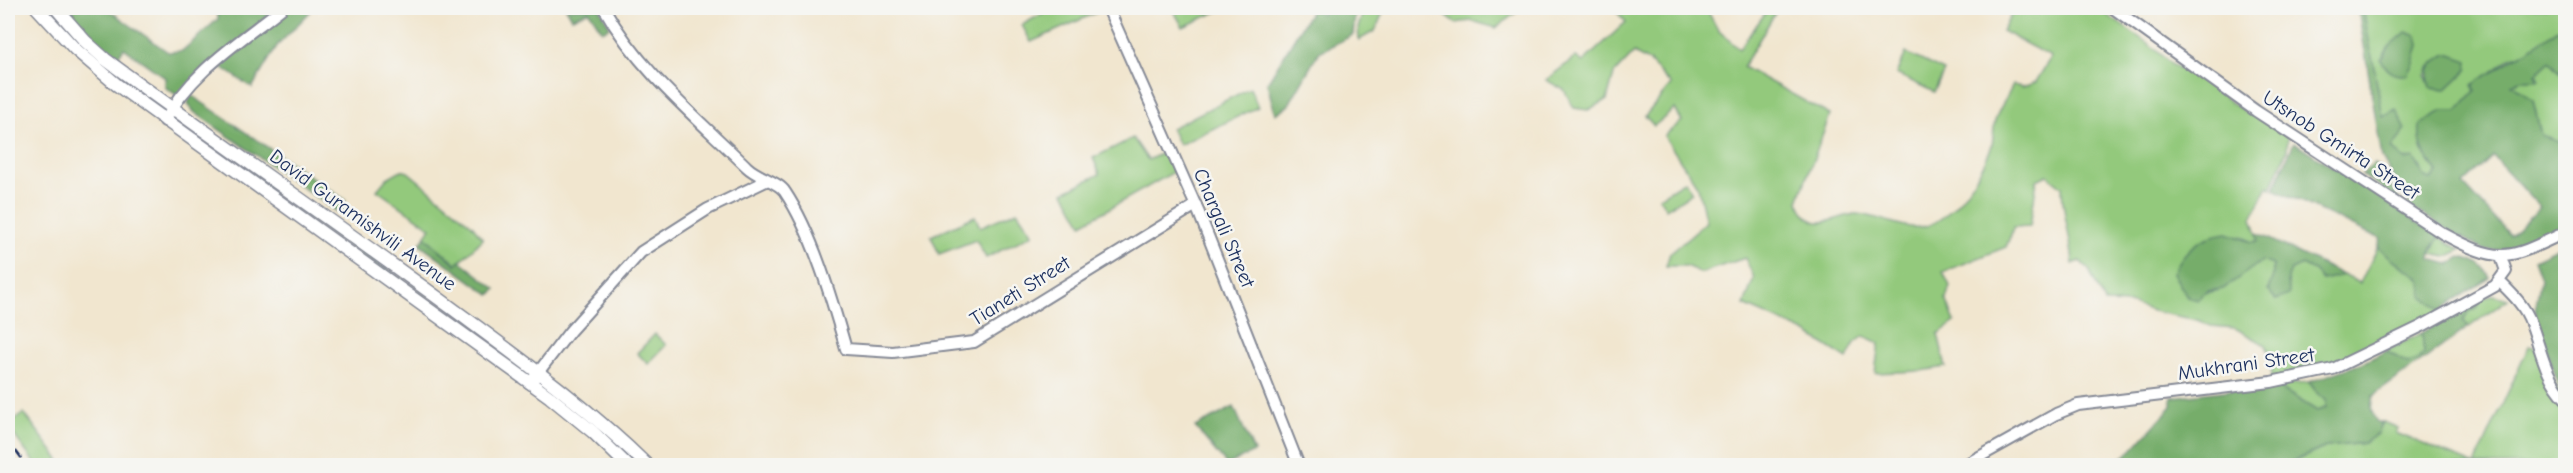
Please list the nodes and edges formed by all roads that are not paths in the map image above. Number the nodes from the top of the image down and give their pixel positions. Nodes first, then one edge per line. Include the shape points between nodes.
1 (37, 8) edge
2 (56, 8) edge
3 (282, 8) edge
4 (604, 8) edge
5 (1108, 8) edge
6 (2113, 8) edge
7 (171, 108) junction
8 (165, 121) junction
9 (766, 181) junction
10 (1196, 205) junction
11 (2565, 232) edge
12 (2501, 257) junction
13 (2500, 282) junction
14 (538, 372) junction
15 (530, 383) junction
16 (2565, 399) edge
17 (628, 465) edge
18 (648, 465) edge
19 (1299, 465) edge
20 (1963, 465) edge

1 - 8 main road, David Guramishvili Avenue via 97,69
2 - 7 main road, David Guramishvili Avenue via 99,53
3 - 7 street via 207,68
4 - 9 street via 651,75 755,175
5 - 10 street, Chargali Street
6 - 12 street, Utsnob Gmirta Street via 2256,111 2442,233 2487,255
7 - 8 street
7 - 14 main road, David Guramishvili Avenue via 344,228
8 - 15 main road, David Guramishvili Avenue
9 - 10 street, Tianeti Street via 785,191 809,242 846,349 893,352 974,342
9 - 14 street via 708,209 641,252
10 - 19 street, Chargali Street
11 - 12 street
12 - 13 street via 2506,271
13 - 16 street via 2531,322 2541,357
13 - 20 street, Mukhrani Street via 2333,369 2271,382 2078,405
14 - 15 street
14 - 18 main road, David Guramishvili Avenue
15 - 17 main road, David Guramishvili Avenue

